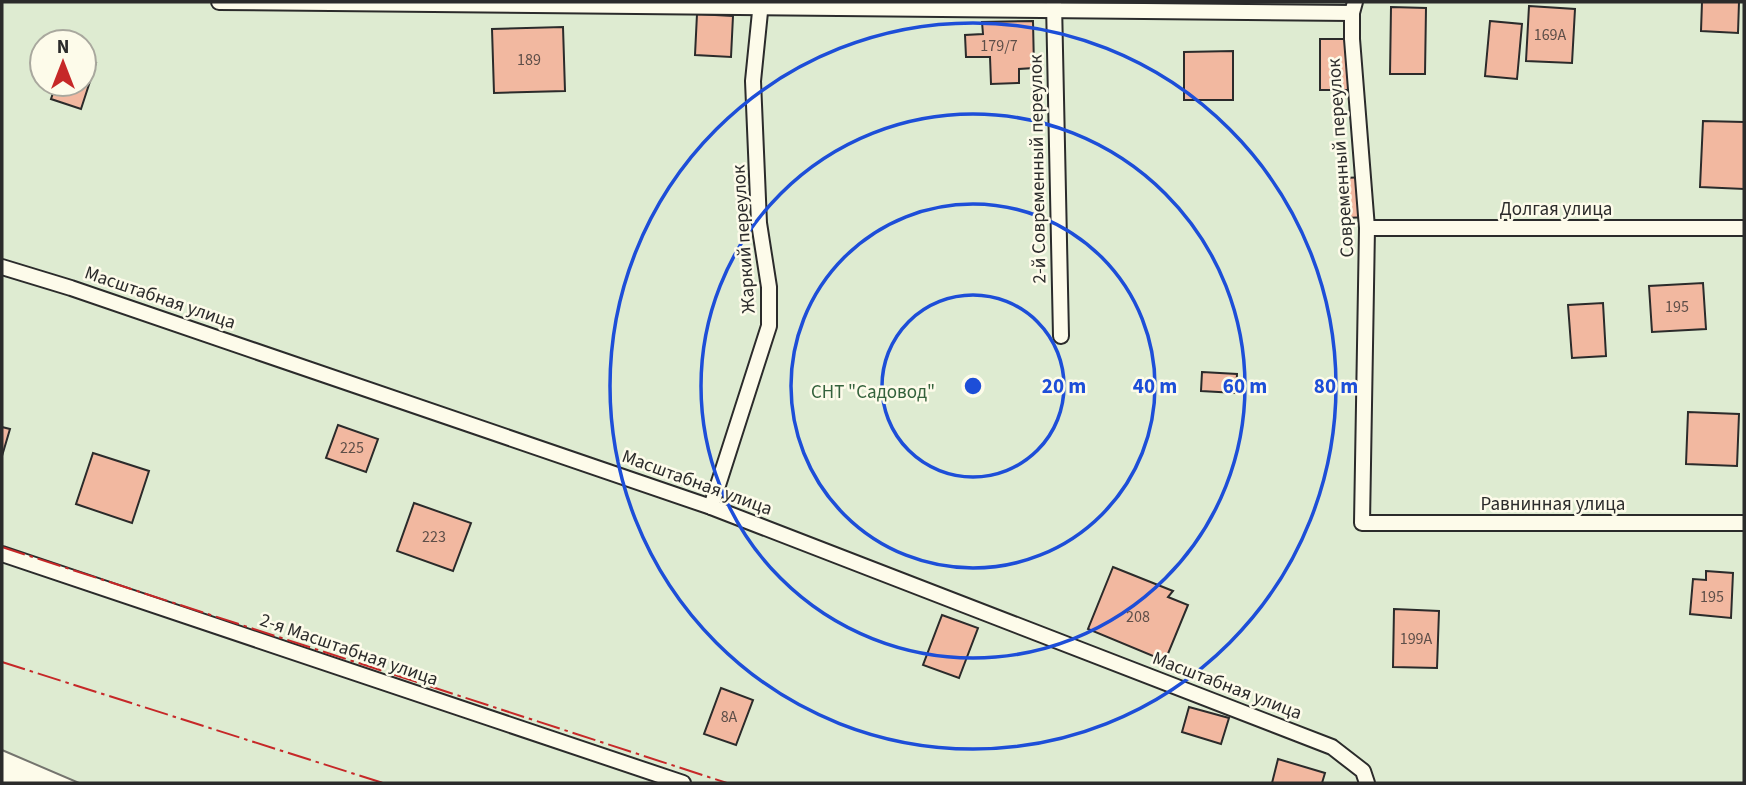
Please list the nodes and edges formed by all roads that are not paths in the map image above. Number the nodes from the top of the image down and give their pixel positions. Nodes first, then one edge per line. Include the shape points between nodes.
1 (219, 2) edge
2 (761, 4) edge
3 (1054, 6) edge
4 (1354, 7) edge
5 (1367, 228) junction
6 (1744, 228) edge
7 (2, 267) edge
8 (1061, 336) dead end
9 (711, 506) junction
10 (1362, 523) joint
11 (1744, 523) edge
12 (2, 554) edge
13 (1365, 777) edge
14 (683, 783) edge

1 - 2 lane
2 - 3 lane
2 - 9 lane, Жаркий переулок via 753,81 769,326
3 - 4 lane
3 - 8 lane, 2-й Современный переулок
4 - 5 lane, Современный переулок via 1352,39
5 - 6 lane, Долгая улица
5 - 10 lane, Современный переулок
7 - 9 lane, Масштабная улица
9 - 13 lane, Масштабная улица via 1332,747
10 - 11 lane, Равнинная улица
12 - 14 lane, 2-я Масштабная улица

